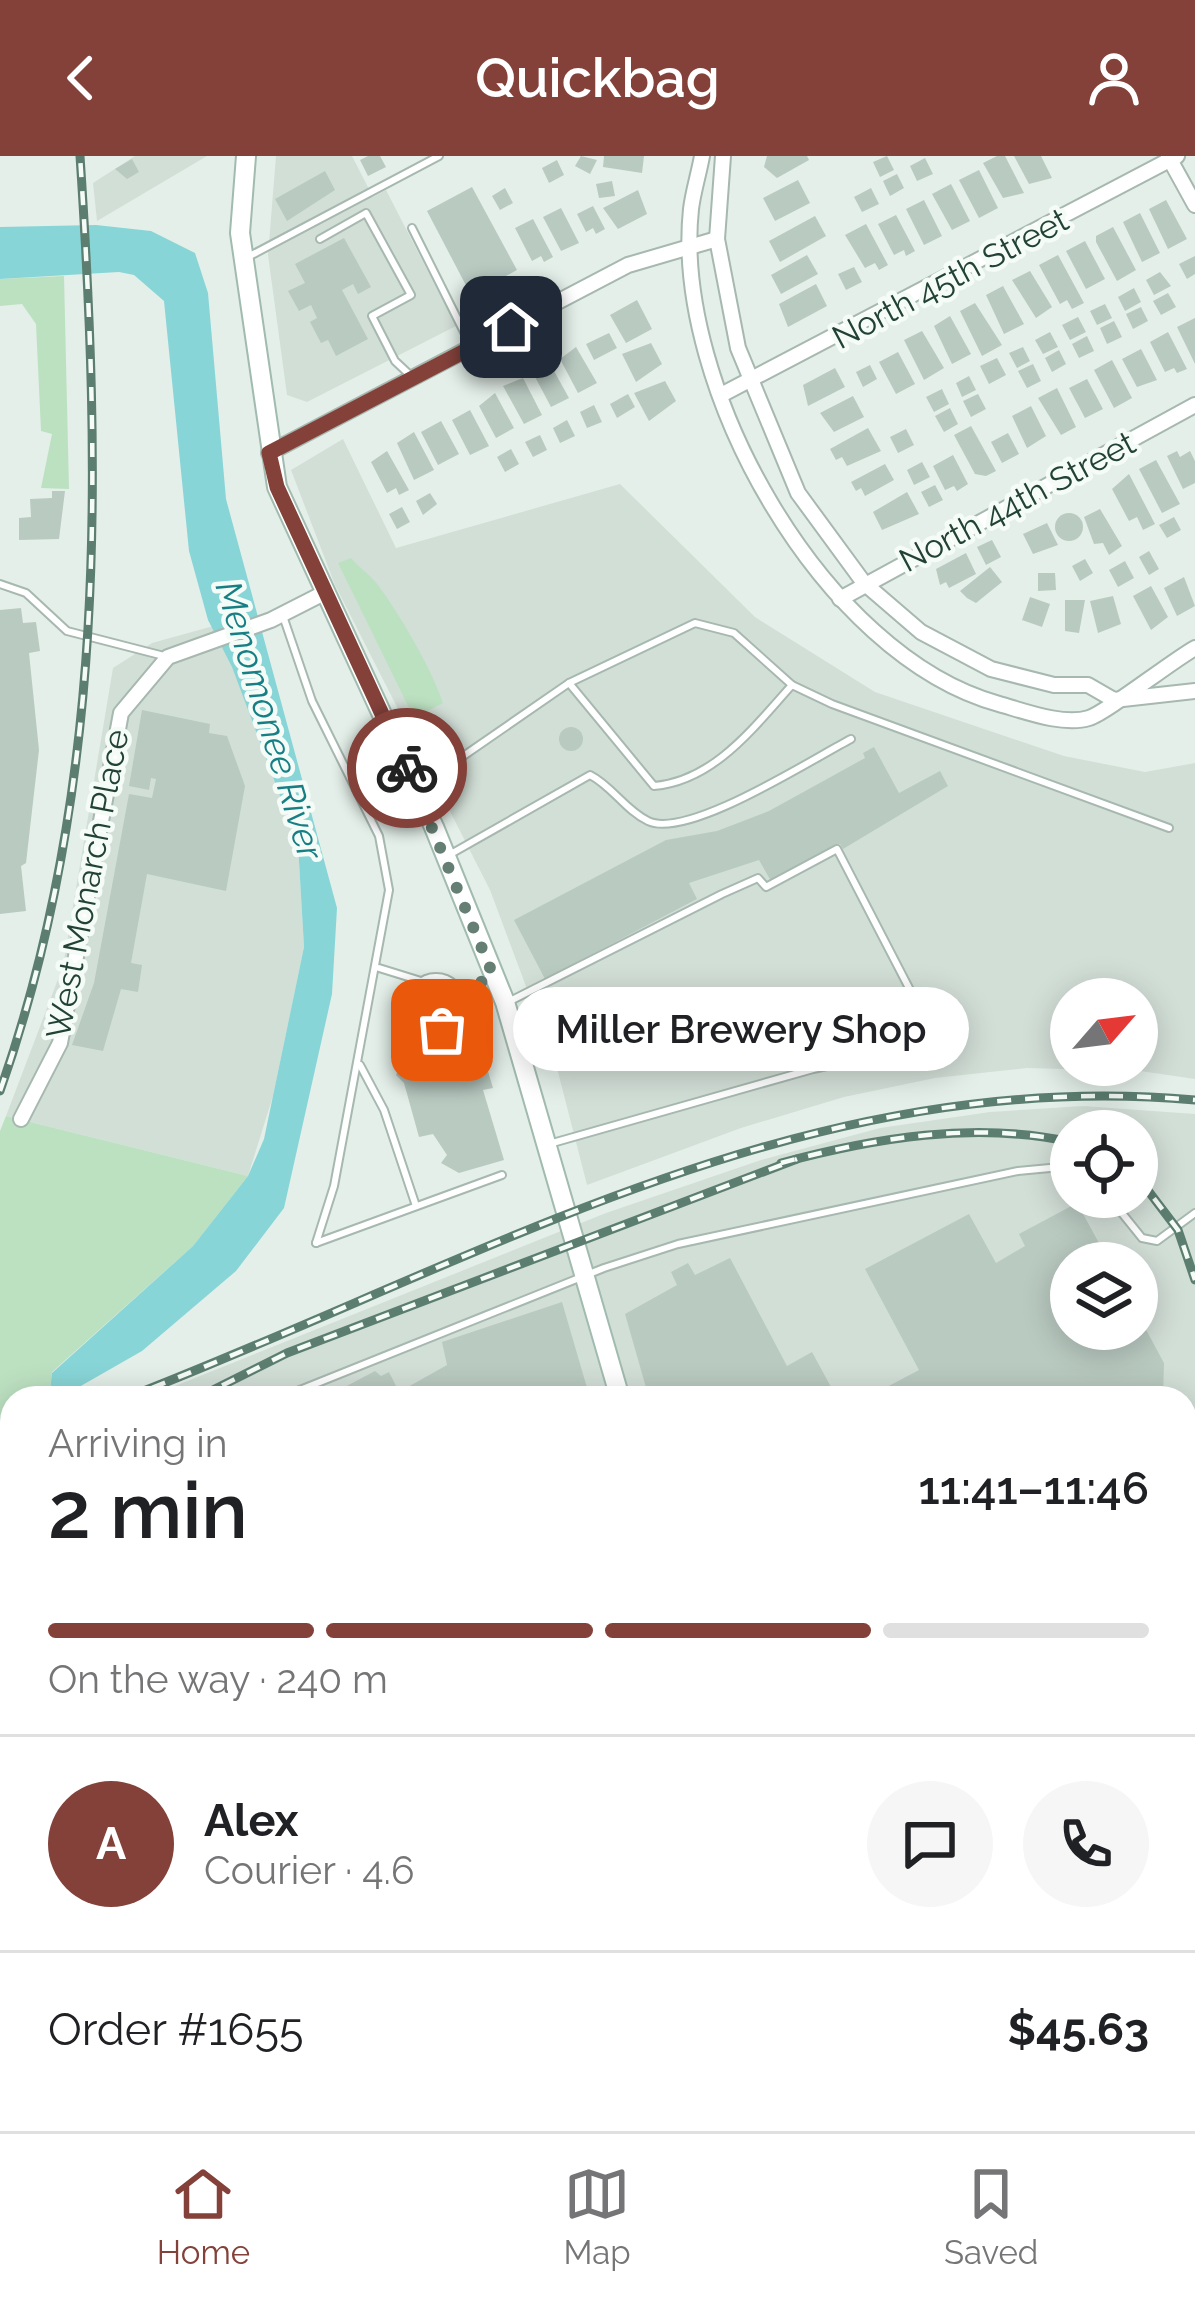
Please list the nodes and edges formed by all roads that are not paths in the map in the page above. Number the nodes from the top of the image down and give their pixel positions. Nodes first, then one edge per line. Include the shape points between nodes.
1 (246, 156) edge
2 (439, 156) edge
3 (702, 156) edge
4 (723, 156) edge
5 (1172, 157) edge
6 (1195, 206) edge
7 (412, 228) dead end
8 (320, 239) dead end
9 (717, 239) junction
10 (690, 244) junction
11 (244, 259) junction
12 (472, 347) junction
13 (414, 378) junction
14 (751, 383) junction
15 (721, 395) junction
16 (1195, 405) edge
17 (269, 453) junction
18 (864, 583) junction
19 (0, 584) edge
20 (324, 593) junction
21 (840, 598) junction
22 (276, 617) junction
23 (1195, 648) edge
24 (168, 656) junction
25 (569, 683) junction
26 (792, 685) junction
27 (1195, 691) edge
28 (1114, 700) junction
29 (851, 739) dead end
30 (417, 788) junction
31 (1169, 828) dead end
32 (446, 856) junction
33 (378, 968) junction
34 (493, 975) junction
35 (421, 981) junction
36 (461, 994) junction
37 (505, 1002) junction
38 (359, 1064) junction
39 (21, 1119) dead end
40 (546, 1144) junction
41 (1050, 1168) edge
42 (502, 1175) dead end
43 (416, 1206) junction
44 (1195, 1213) edge
45 (1126, 1218) edge
46 (585, 1275) junction
47 (310, 1386) edge
48 (617, 1386) edge

1 - 11 main road
2 - 11 lane
3 - 10 street
4 - 9 street
5 - 6 street
5 - 14 street, North 45th Street
7 - 12 lane
8 - 13 lane via 366,214 411,295 371,316
9 - 10 street
9 - 14 street via 728,312
10 - 12 street via 628,265
10 - 15 street via 703,339
11 - 17 main road
12 - 13 street
13 - 17 street
14 - 15 street, North 45th Street
14 - 18 street via 798,493
15 - 21 street via 779,514
16 - 18 street, North 44th Street
17 - 20 main road
18 - 21 street, North 44th Street
18 - 28 street via 921,632 992,669 1088,685
19 - 24 lane via 26,593 67,632
20 - 22 street
20 - 30 main road
21 - 28 street via 886,645 973,697 1060,718 1089,718
22 - 24 street
22 - 33 lane via 379,836 389,890
23 - 28 street
24 - 39 street, West Monarch Place via 121,713 60,1043
25 - 26 lane via 695,623 734,633
25 - 26 lane via 654,786 712,766
25 - 30 lane
26 - 31 lane
27 - 28 street
29 - 32 lane via 706,814 665,825 649,822 603,781 584,777
30 - 32 main road
32 - 34 main road
33 - 35 lane
33 - 38 lane
34 - 36 lane
34 - 37 main road
35 - 36 lane via 445,978
35 - 36 lane via 410,1006 424,1028 451,1027 462,1012
37 - 40 main road
37 - 40 lane via 758,878 766,887 837,849 938,1042
38 - 43 lane via 384,1109
38 - 43 lane via 316,1243
40 - 46 main road
41 - 46 lane via 681,1243
42 - 43 lane
44 - 45 lane via 1157,1241 1142,1238
46 - 47 lane
46 - 48 main road

